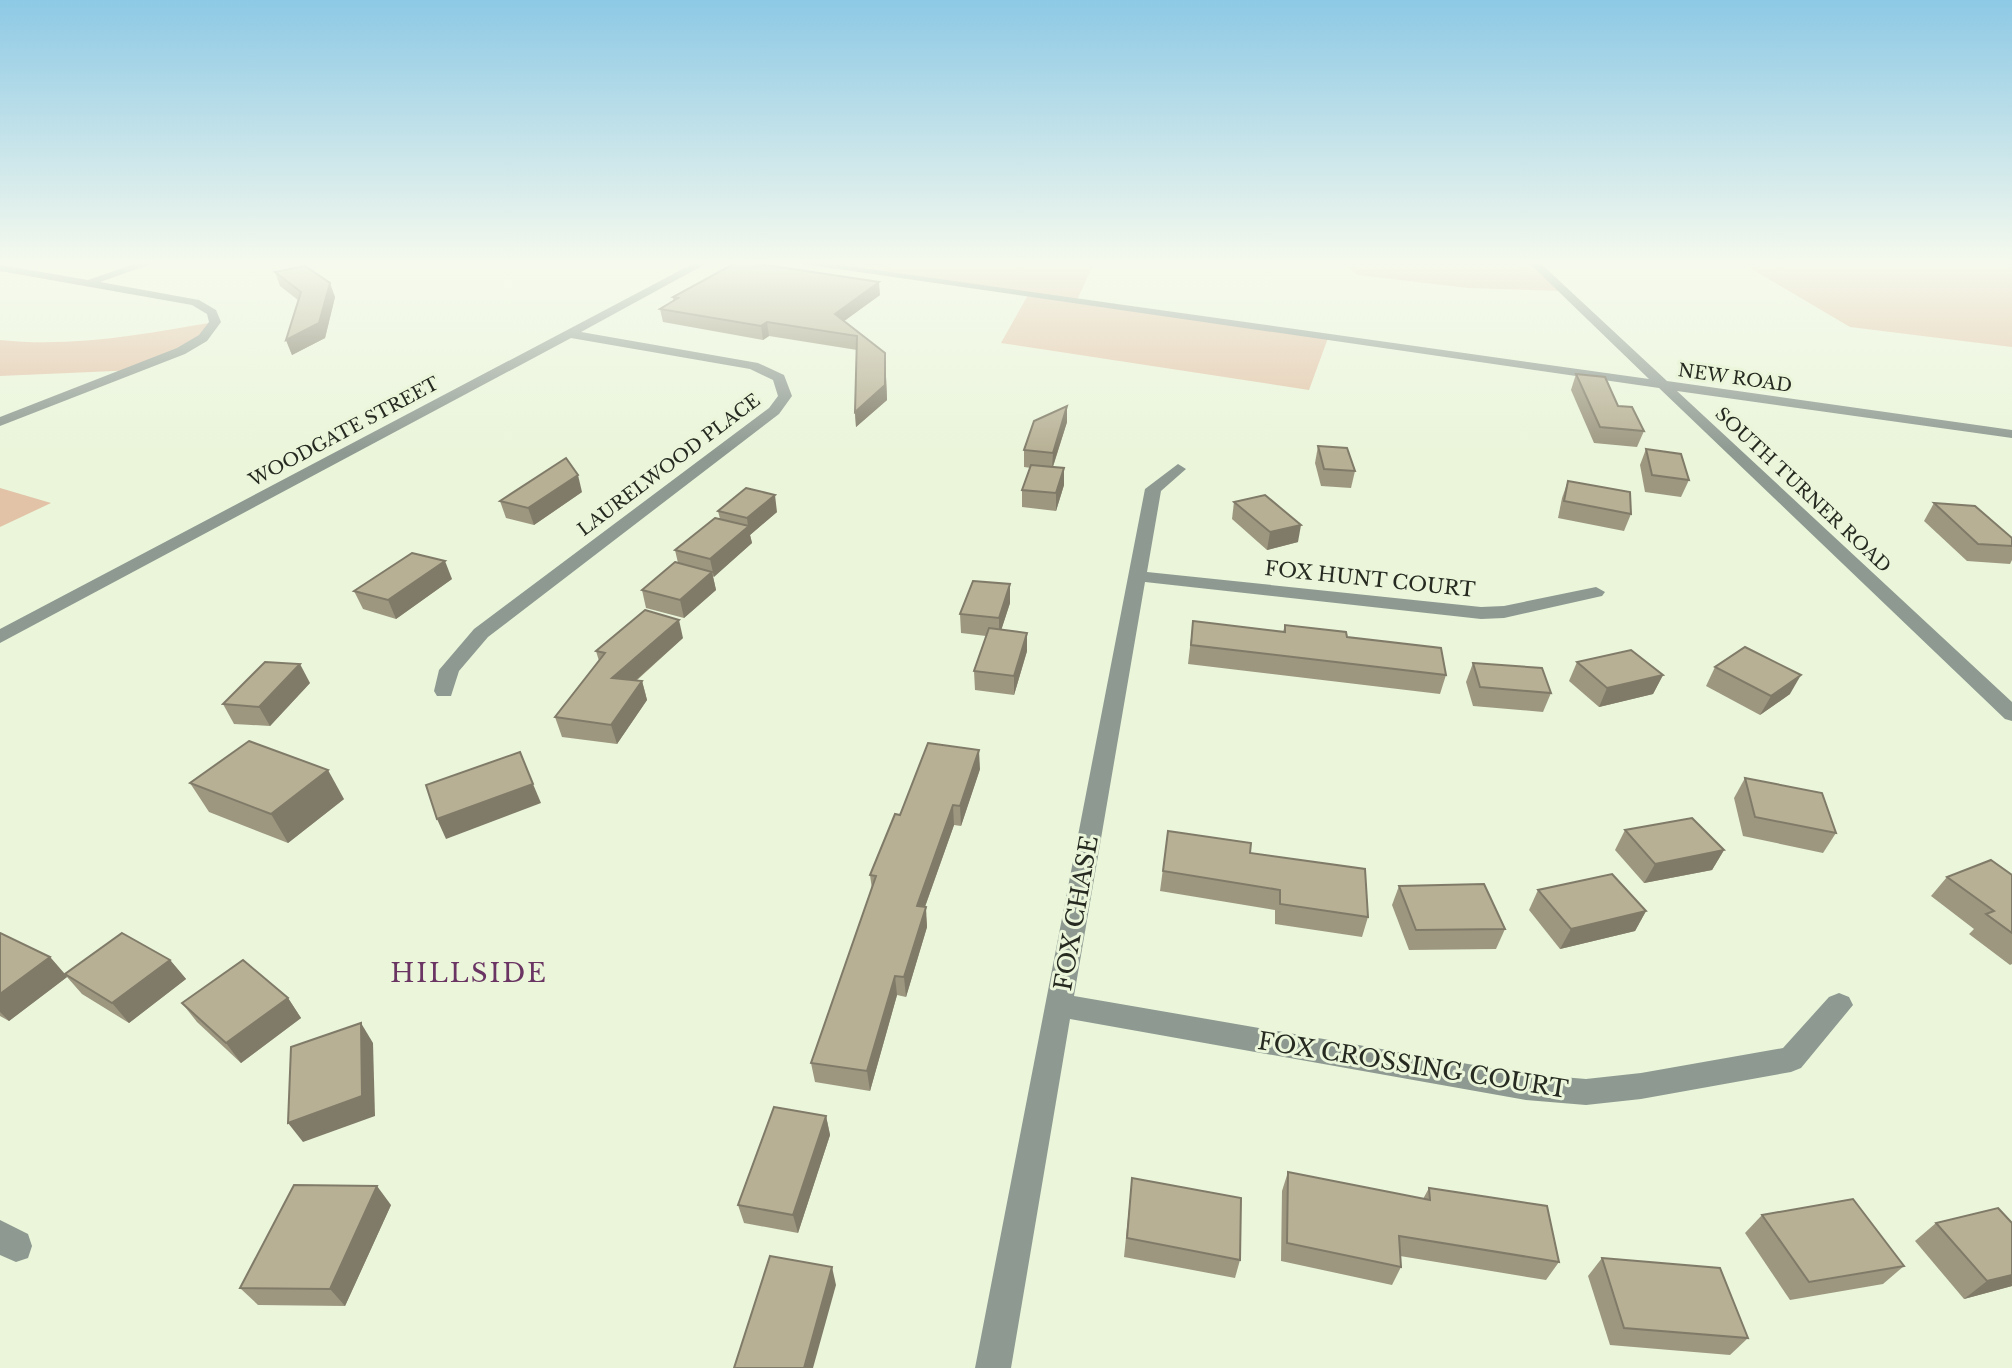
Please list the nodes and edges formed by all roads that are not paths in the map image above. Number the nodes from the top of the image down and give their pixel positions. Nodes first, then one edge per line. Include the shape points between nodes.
1 (213, 325) edge
2 (588, 325) edge
3 (1234, 325) edge
4 (1598, 325) edge
5 (571, 334) junction
6 (1661, 386) junction
7 (0, 422) edge
8 (2012, 434) edge
9 (1178, 469) dead end
10 (1137, 576) junction
11 (1596, 592) dead end
12 (0, 637) edge
13 (444, 691) dead end
14 (2012, 714) edge
15 (1059, 1005) junction
16 (1839, 1005) dead end
17 (993, 1368) edge

1 - 7 street via 194,344 160,360
2 - 5 street, WOODGATE STREET
3 - 6 street, NEW ROAD
4 - 6 street, SOUTH TURNER ROAD
5 - 12 street, WOODGATE STREET
5 - 13 street, LAURELWOOD PLACE via 753,366 779,378 785,396 774,411 481,633 449,670
6 - 8 street, NEW ROAD
6 - 14 street, SOUTH TURNER ROAD
9 - 10 street, FOX CHASE via 1153,489
10 - 11 street, FOX HUNT COURT via 1481,613
10 - 15 street, FOX CHASE
15 - 16 street, FOX CROSSING COURT via 1526,1087 1586,1092 1791,1059
15 - 17 street, FOX CHASE

